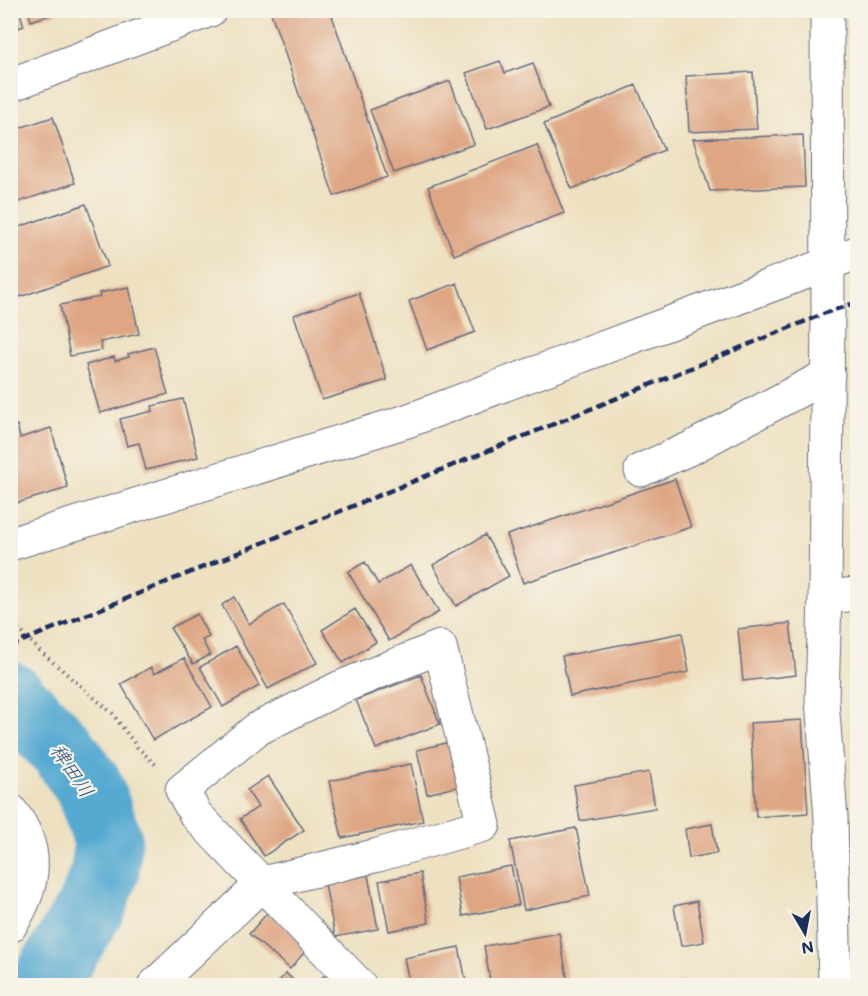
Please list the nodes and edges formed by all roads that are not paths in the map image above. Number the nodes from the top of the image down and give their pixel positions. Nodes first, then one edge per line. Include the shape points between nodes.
1 (210, 10) edge
2 (827, 10) edge
3 (10, 84) edge
4 (843, 258) edge
5 (828, 375) junction
6 (641, 470) dead end
7 (10, 544) edge
8 (858, 594) edge
9 (825, 597) junction
10 (10, 810) edge
11 (263, 884) junction
12 (10, 926) edge
13 (154, 986) edge
14 (360, 986) edge
15 (835, 986) edge

1 - 3 street
2 - 4 street
4 - 5 street
4 - 7 street via 407,421
5 - 6 street via 691,448
5 - 9 street
8 - 9 street
9 - 15 street via 822,700 831,818
10 - 12 street via 27,837 33,863 29,889
11 - 11 street via 196,814 182,790 257,729 339,688 440,646 484,825
11 - 13 street
11 - 14 street

